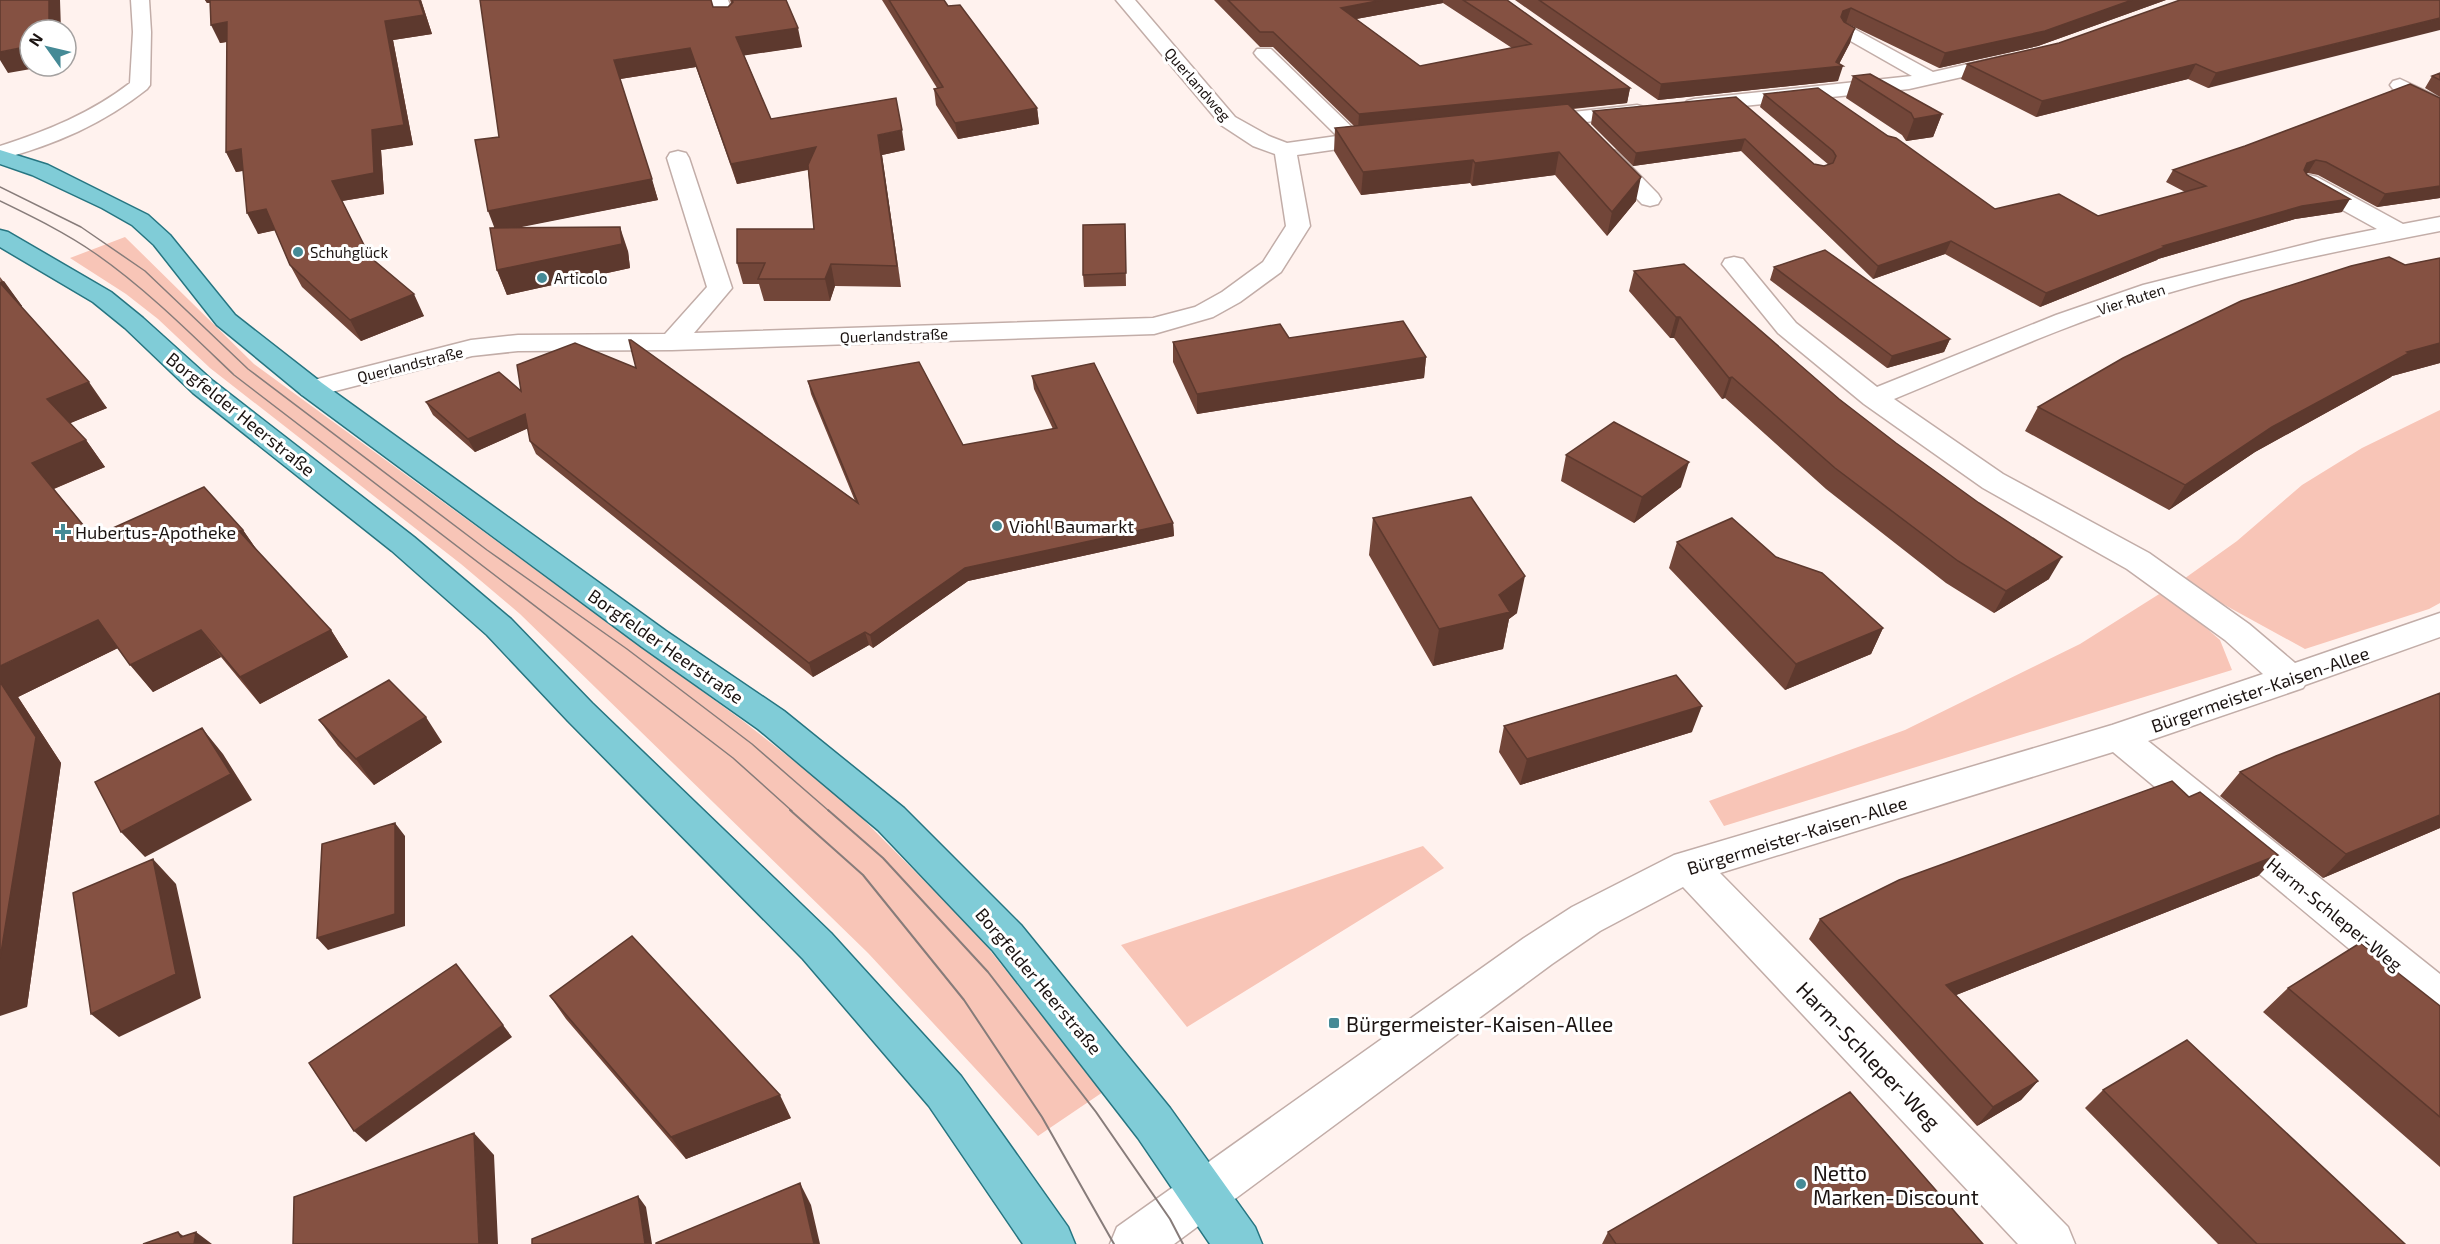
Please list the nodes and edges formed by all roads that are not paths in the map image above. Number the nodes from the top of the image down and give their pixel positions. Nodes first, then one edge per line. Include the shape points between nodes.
1 (140, 0) edge
2 (719, 0) edge
3 (1125, 0) edge
4 (726, 19) edge
5 (1846, 31) edge
6 (1264, 53) dead end
7 (2022, 58) edge
8 (142, 59) junction
9 (120, 75) dead end
10 (1929, 78) junction
11 (2400, 86) edge
12 (1819, 92) junction
13 (1634, 95) dead end
14 (1737, 100) junction
15 (2440, 106) edge
16 (1674, 107) edge
17 (1847, 111) edge
18 (1755, 116) edge
19 (1571, 118) junction
20 (26, 123) dead end
21 (1512, 124) edge
22 (0, 134) edge
23 (1397, 135) edge
24 (1352, 140) junction
25 (1285, 150) junction
26 (0, 155) edge
27 (678, 158) dead end
28 (2309, 182) edge
29 (1650, 199) dead end
30 (2440, 224) edge
31 (2398, 231) junction
32 (0, 237) edge
33 (1734, 264) dead end
34 (672, 342) junction
35 (312, 389) junction
36 (1874, 398) junction
37 (2440, 626) edge
38 (2291, 679) junction
39 (2119, 737) junction
40 (1688, 866) junction
41 (2440, 999) edge
42 (1205, 1193) junction
43 (1052, 1244) edge
44 (1134, 1244) edge
45 (1238, 1244) edge
46 (2051, 1244) edge

1 - 8 street, Borgfelder Heerstraße
2 - 4 street
3 - 25 street, Querlandweg via 1228,121
5 - 10 street
6 - 24 street
7 - 10 street
8 - 9 street
8 - 26 street, Borgfelder Heerstraße via 140,85 121,101 87,121
10 - 12 street
11 - 15 street
12 - 14 street
12 - 17 street
13 - 19 street via 1653,109
14 - 16 street
14 - 18 street
19 - 21 street
19 - 29 street
20 - 22 street
23 - 24 street
24 - 25 street
25 - 34 street, Querlandstraße via 1298,226 1272,267 1204,312 1154,326
26 - 35 main road, Borgfelder Heerstraße via 40,170 140,220 162,240 226,320
27 - 34 street via 720,288
28 - 31 street
30 - 31 street, Vier Ruten
31 - 36 street, Vier Ruten via 2152,290 2065,320
32 - 43 main road, Borgfelder Heerstraße via 102,297 202,387 403,544 499,627 817,946 945,1091
33 - 36 street via 1787,328
34 - 35 street, Querlandstraße via 471,348
35 - 42 main road, Borgfelder Heerstraße via 771,720 891,819 1007,938
36 - 38 street via 1993,481 2138,561 2237,632
37 - 38 street, Bürgermeister-Kaisen-Allee
38 - 39 street, Bürgermeister-Kaisen-Allee
39 - 40 street, Bürgermeister-Kaisen-Allee
39 - 41 street, Harm-Schleper-Weg
40 - 42 street, Bürgermeister-Kaisen-Allee via 1586,918
40 - 46 street, Harm-Schleper-Weg
42 - 44 street, Bürgermeister-Kaisen-Allee
42 - 45 main road, Borgfelder Heerstraße

